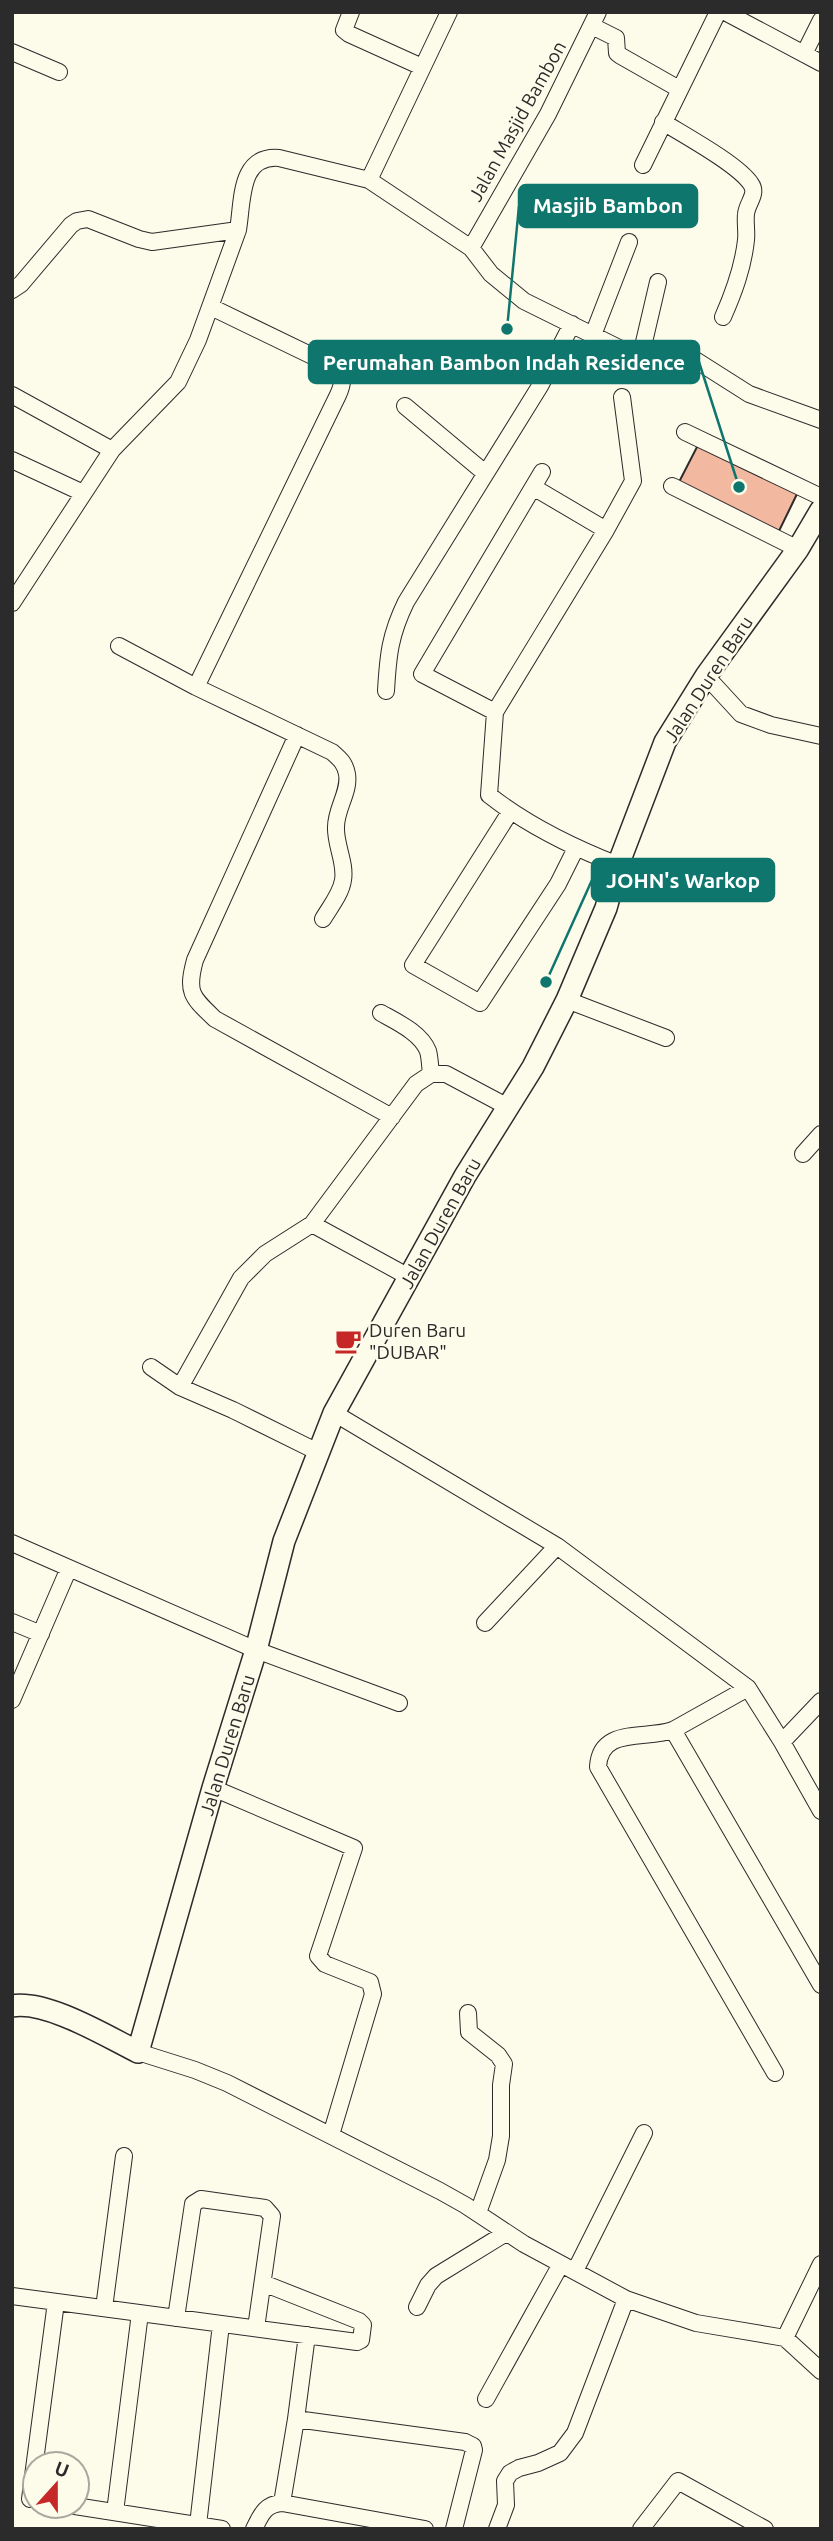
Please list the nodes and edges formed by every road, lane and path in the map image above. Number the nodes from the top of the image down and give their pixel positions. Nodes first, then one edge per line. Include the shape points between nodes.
1 (351, 12) edge
2 (449, 12) edge
3 (718, 12) edge
4 (724, 12) edge
5 (595, 19) edge
6 (821, 20) edge
7 (12, 52) edge
8 (804, 54) junction
9 (821, 63) edge
10 (422, 68) junction
11 (59, 72) dead end
12 (679, 89) junction
13 (663, 122) junction
14 (643, 165) dead end
15 (369, 180) junction
16 (238, 230) junction
17 (629, 242) dead end
18 (471, 248) junction
19 (658, 282) dead end
20 (12, 289) edge
21 (211, 307) junction
22 (723, 317) dead end
23 (572, 324) junction
24 (593, 335) junction
25 (641, 355) junction
26 (12, 395) edge
27 (622, 397) dead end
28 (405, 406) dead end
29 (821, 419) edge
30 (685, 432) dead end
31 (112, 450) junction
32 (12, 460) edge
33 (485, 473) junction
34 (672, 486) dead end
35 (83, 493) junction
36 (821, 497) edge
37 (821, 510) edge
38 (606, 530) junction
39 (798, 549) junction
40 (12, 603) edge
41 (119, 646) dead end
42 (706, 676) junction
43 (195, 687) junction
44 (386, 691) dead end
45 (495, 712) junction
46 (297, 735) junction
47 (821, 736) edge
48 (510, 812) junction
49 (576, 848) junction
50 (618, 865) junction
51 (323, 919) dead end
52 (567, 1000) junction
53 (381, 1013) dead end
54 (666, 1038) dead end
55 (431, 1074) junction
56 (508, 1107) junction
57 (392, 1116) junction
58 (821, 1134) edge
59 (803, 1154) dead end
60 (312, 1224) junction
61 (409, 1277) junction
62 (151, 1367) dead end
63 (180, 1387) junction
64 (334, 1413) junction
65 (318, 1452) junction
66 (12, 1543) edge
67 (557, 1546) junction
68 (69, 1568) junction
69 (12, 1622) edge
70 (485, 1623) dead end
71 (41, 1634) junction
72 (256, 1650) junction
73 (748, 1688) junction
74 (12, 1699) edge
75 (821, 1700) edge
76 (400, 1703) dead end
77 (673, 1730) junction
78 (782, 1742) junction
79 (213, 1788) junction
80 (821, 1811) edge
81 (821, 1985) edge
82 (12, 2006) edge
83 (468, 2013) dead end
84 (138, 2052) junction
85 (775, 2073) dead end
86 (644, 2133) dead end
87 (331, 2135) junction
88 (124, 2156) dead end
89 (478, 2213) junction
90 (506, 2233) junction
91 (821, 2264) edge
92 (568, 2268) junction
93 (263, 2283) junction
94 (12, 2296) edge
95 (626, 2299) junction
96 (56, 2302) junction
97 (417, 2306) dead end
98 (104, 2308) junction
99 (140, 2313) junction
100 (176, 2318) junction
101 (221, 2324) junction
102 (256, 2328) junction
103 (307, 2335) junction
104 (785, 2337) junction
105 (821, 2371) edge
106 (486, 2399) dead end
107 (296, 2419) junction
108 (38, 2450) edge
109 (282, 2503) junction
110 (91, 2508) edge
111 (115, 2512) junction
112 (198, 2525) junction
113 (399, 2526) edge
114 (222, 2529) edge
115 (254, 2529) edge
116 (425, 2529) edge
117 (454, 2529) edge
118 (497, 2529) edge
119 (641, 2529) edge
120 (765, 2529) edge

1 - 10 street via 346,32
2 - 10 street
3 - 12 street
4 - 8 street
5 - 12 street via 616,38 621,56
5 - 18 street, Jalan Masjid Bambon via 548,114
6 - 8 street
7 - 11 street
8 - 9 street
10 - 15 street
12 - 13 street
13 - 14 street
13 - 22 street via 709,150 753,186 740,277
15 - 16 street via 267,157 246,177
15 - 18 street
16 - 20 street via 152,242 83,219 71,225
16 - 21 street
17 - 24 street
18 - 23 street via 506,289
19 - 25 street
21 - 31 street via 178,382
21 - 43 street via 333,366 343,379
23 - 24 street
23 - 33 street via 540,386
24 - 25 street
25 - 29 street via 697,361 749,394
26 - 31 street
27 - 38 street via 633,481
28 - 33 street
30 - 36 street
31 - 35 street
32 - 35 street
33 - 44 street via 394,628
34 - 39 street
35 - 40 street
37 - 39 street, Jalan Duren Baru
38 - 45 street
38 - 45 street via 537,480 422,674
39 - 42 street, Jalan Duren Baru
41 - 43 street
42 - 47 street via 741,714
42 - 50 street, Jalan Duren Baru via 665,742
43 - 46 street
45 - 48 street via 489,795
46 - 51 street via 332,752 344,762 347,776 335,829 343,883
46 - 57 street via 189,981 195,1000 215,1019
48 - 49 street
48 - 49 street via 413,965 481,1003
49 - 50 street
50 - 52 street, Jalan Duren Baru via 606,908
52 - 54 street
52 - 56 street, Jalan Duren Baru
53 - 55 street via 420,1040 428,1050
55 - 56 street via 456,1079
55 - 57 street via 416,1084
56 - 61 street, Jalan Duren Baru
57 - 60 street
58 - 59 street
60 - 61 street
60 - 63 street via 265,1254 241,1278
61 - 64 street, Jalan Duren Baru
62 - 63 street
63 - 65 street
64 - 65 street, Jalan Duren Baru
64 - 67 street
65 - 72 street, Jalan Duren Baru via 284,1541
66 - 68 street
67 - 70 street
67 - 73 street
68 - 71 street
68 - 72 street
69 - 71 street
71 - 74 street
72 - 76 street
72 - 79 street, Jalan Duren Baru
73 - 77 street
73 - 78 street
75 - 78 street
77 - 81 street
77 - 85 street via 614,1739 600,1755 600,1773
78 - 80 street
79 - 84 street, Jalan Duren Baru
79 - 87 street via 354,1848 318,1956 325,1964 370,1982 373,1994
82 - 84 street via 48,2009
83 - 89 street via 469,2032 498,2054 503,2064 499,2148
84 - 87 street via 210,2076
86 - 92 street
87 - 89 street
88 - 98 street
89 - 90 street
90 - 92 street
90 - 97 street via 436,2276
91 - 104 street
92 - 95 street
92 - 106 street
93 - 100 street via 270,2211 196,2200
93 - 102 street
93 - 103 street via 363,2325 357,2342
94 - 96 street
95 - 104 street via 719,2328
95 - 118 street via 575,2433 560,2453 510,2473
96 - 98 street
96 - 108 street
98 - 99 street
99 - 100 street
99 - 111 street
100 - 101 street
101 - 102 street
101 - 112 street
102 - 103 street
103 - 107 street
104 - 105 street
107 - 109 street
107 - 117 street via 470,2443 474,2450
109 - 113 street
109 - 115 street via 265,2509
110 - 111 street
111 - 112 street
112 - 114 street
113 - 116 street
119 - 120 street via 678,2481

